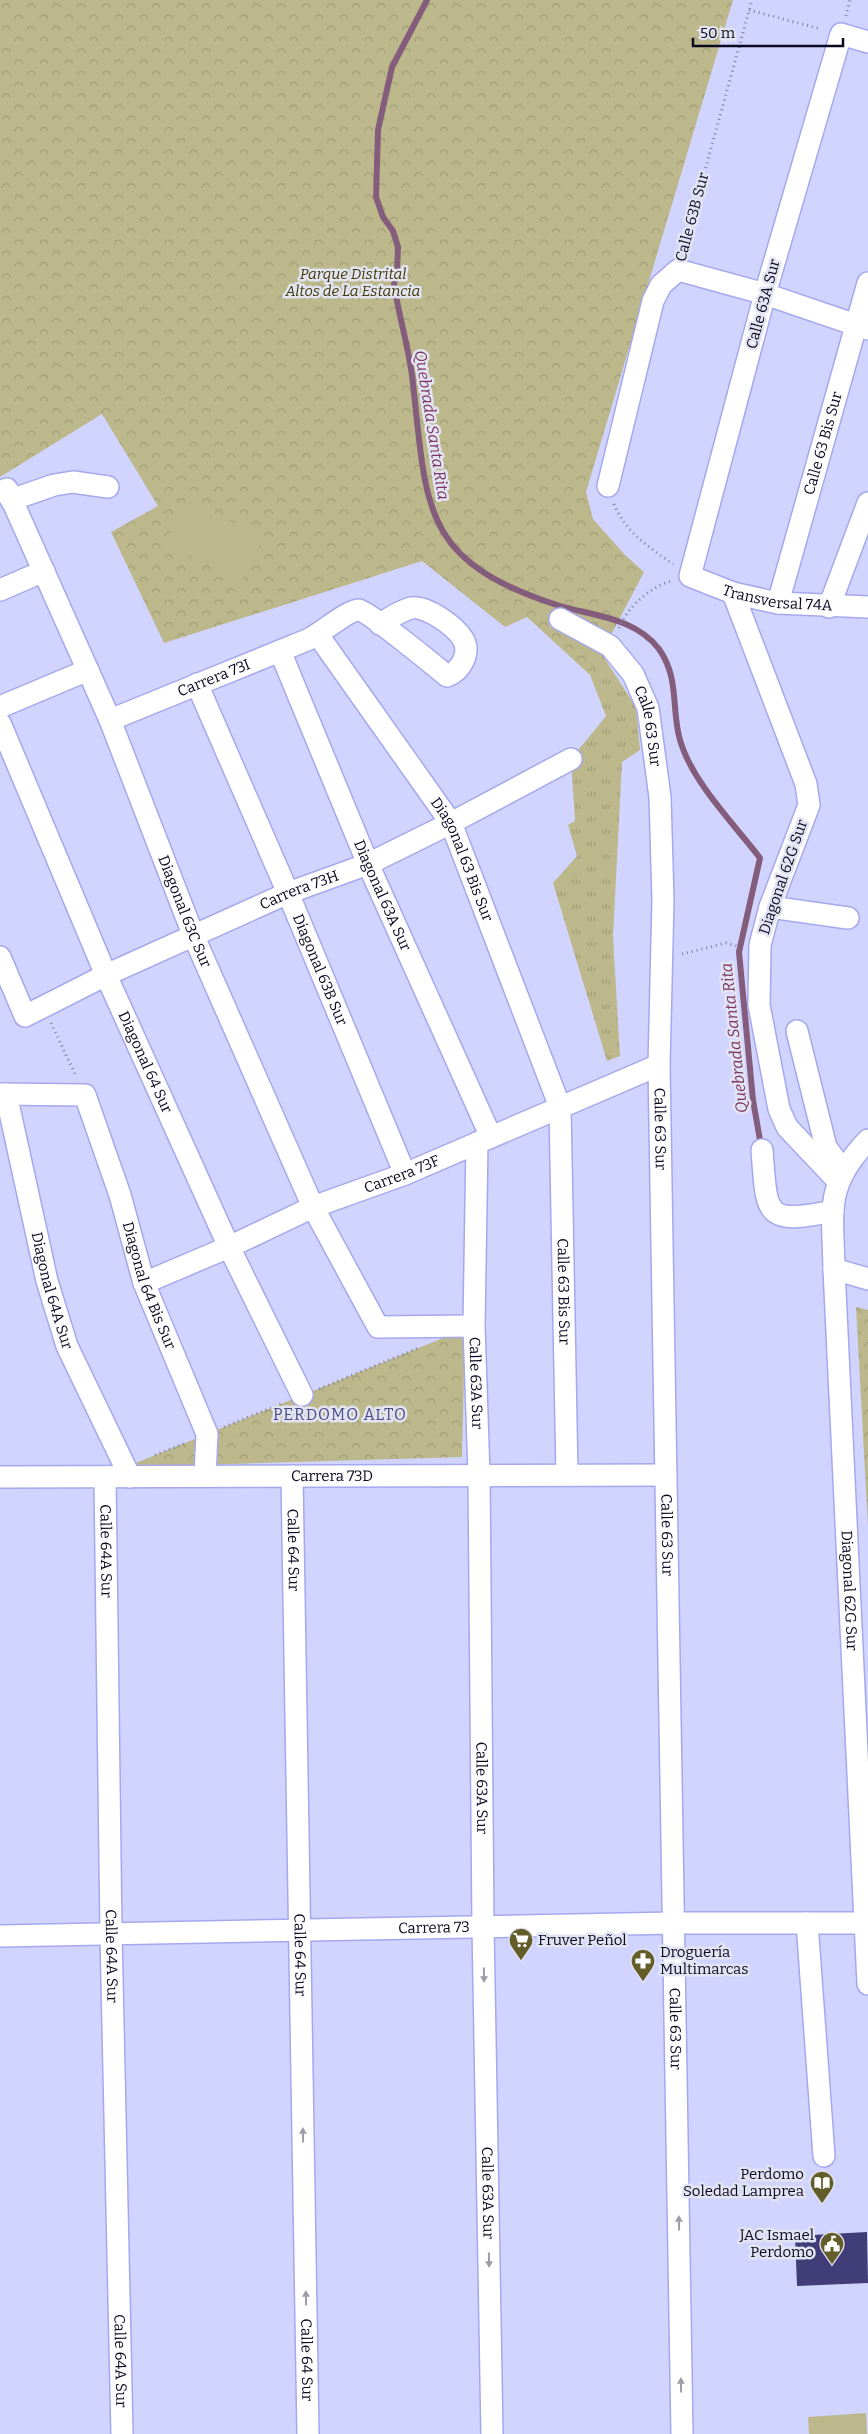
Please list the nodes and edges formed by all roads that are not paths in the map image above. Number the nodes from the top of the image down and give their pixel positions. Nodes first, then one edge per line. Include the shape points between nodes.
1 (868, 42) edge
2 (868, 283) edge
3 (765, 294) junction
4 (861, 327) edge
5 (608, 486) road end
6 (108, 487) dead end
7 (6, 494) edge
8 (868, 503) edge
9 (44, 571) junction
10 (690, 576) joint
11 (0, 590) edge
12 (733, 593) junction
13 (778, 603) junction
14 (829, 607) junction
15 (868, 607) edge
16 (560, 619) dead end
17 (380, 624) dead end
18 (318, 635) junction
19 (280, 651) junction
20 (88, 670) junction
21 (197, 684) junction
22 (0, 707) edge
23 (110, 720) junction
24 (0, 723) edge
25 (571, 759) dead end
26 (451, 824) junction
27 (368, 864) junction
28 (288, 892) junction
29 (770, 907) junction
30 (848, 918) dead end
31 (194, 937) junction
32 (0, 958) edge
33 (106, 975) junction
34 (797, 1031) dead end
35 (659, 1065) junction
36 (3, 1094) edge
37 (560, 1107) junction
38 (484, 1140) junction
39 (868, 1140) edge
40 (762, 1150) dead end
41 (405, 1174) junction
42 (837, 1190) junction
43 (314, 1207) junction
44 (229, 1247) junction
45 (834, 1269) junction
46 (868, 1279) edge
47 (144, 1283) junction
48 (474, 1326) junction
49 (302, 1396) dead end
50 (567, 1475) junction
51 (666, 1475) junction
52 (130, 1476) junction
53 (205, 1476) junction
54 (292, 1476) junction
55 (479, 1476) junction
56 (0, 1477) edge
57 (105, 1477) junction
58 (674, 1923) junction
59 (808, 1923) junction
60 (866, 1923) edge
61 (483, 1926) junction
62 (300, 1929) junction
63 (111, 1934) junction
64 (0, 1936) edge
65 (868, 1984) edge
66 (824, 2156) dead end
67 (122, 2434) edge
68 (308, 2434) edge
69 (492, 2434) edge
70 (682, 2434) edge

1 - 3 street, Calle 63A Sur via 841,34
2 - 4 street, Calle 63 Bis Sur
3 - 4 street
3 - 5 street, Calle 63B Sur via 678,270 661,285 654,301
3 - 10 street, Calle 63A Sur
4 - 13 street, Calle 63 Bis Sur
6 - 7 street via 73,482
7 - 9 street, Diagonal 63C Sur
8 - 14 street
9 - 11 street
9 - 20 street, Diagonal 63C Sur
10 - 12 street, Transversal 74A
12 - 13 street, Transversal 74A
12 - 29 street, Diagonal 62G Sur via 806,784 809,805
13 - 14 street, Transversal 74A
14 - 15 street, Transversal 74A
16 - 35 street, Calle 63 Sur via 610,646 633,674 648,708 660,797 663,900
17 - 18 street, Carrera 73I via 357,610 349,612
18 - 19 street, Carrera 73I
18 - 26 street, Diagonal 63 Bis Sur
19 - 21 street, Carrera 73I
19 - 27 street, Diagonal 63A Sur
20 - 22 street
20 - 23 street, Diagonal 63C Sur
21 - 23 street, Carrera 73I
21 - 28 street, Diagonal 63B Sur
23 - 31 street, Diagonal 63C Sur
24 - 33 street, Diagonal 64 Sur
25 - 26 street, Carrera 73H
26 - 27 street, Carrera 73H
26 - 37 street, Diagonal 63 Bis Sur
27 - 28 street, Carrera 73H
27 - 38 street, Diagonal 63A Sur
28 - 31 street, Carrera 73H
28 - 41 street, Diagonal 63B Sur
29 - 30 street
29 - 42 street, Diagonal 62G Sur via 760,945 759,1005 779,1109 787,1127
31 - 33 street, Carrera 73H
31 - 43 street, Diagonal 63C Sur
32 - 33 street, Carrera 73H via 34,1012
33 - 44 street, Diagonal 64 Sur
34 - 42 street
35 - 37 street, Carrera 73F
35 - 51 street, Calle 63 Sur
36 - 47 street, Diagonal 64 Bis Sur via 85,1095 120,1195
36 - 52 street, Diagonal 64A Sur via 47,1281 67,1346
37 - 38 street, Carrera 73F
37 - 50 street, Calle 63 Bis Sur
38 - 41 street, Carrera 73F
38 - 48 street, Calle 63A Sur
39 - 42 street
40 - 42 street via 766,1198 771,1210 780,1215 794,1217
41 - 43 street, Carrera 73F
42 - 45 street, Diagonal 62G Sur
43 - 44 street, Carrera 73F
43 - 48 street, Diagonal 63C Sur via 378,1326
44 - 47 street, Carrera 73F
44 - 49 street, Diagonal 64 Sur
45 - 46 street
45 - 60 street, Diagonal 62G Sur
47 - 53 street, Diagonal 64 Bis Sur via 207,1434
48 - 55 street, Calle 63A Sur
50 - 51 street, Carrera 73D
50 - 55 street, Carrera 73D
51 - 58 street, Calle 63 Sur
52 - 53 street, Carrera 73D
52 - 57 street, Carrera 73D
53 - 54 street, Carrera 73D
54 - 55 street, Carrera 73D
54 - 62 street, Calle 64 Sur
55 - 61 street, Calle 63A Sur
56 - 57 street, Carrera 73D
57 - 63 street, Calle 64A Sur
58 - 59 street, Carrera 73
58 - 61 street, Carrera 73
70 -> 58 street, Calle 63 Sur
59 - 60 street, Carrera 73
59 - 66 street
60 - 65 street, Diagonal 62G Sur
61 - 62 street, Carrera 73
61 -> 69 street, Calle 63A Sur
62 - 63 street, Carrera 73
68 -> 62 street, Calle 64 Sur
63 - 64 street, Carrera 73
63 - 67 street, Calle 64A Sur

